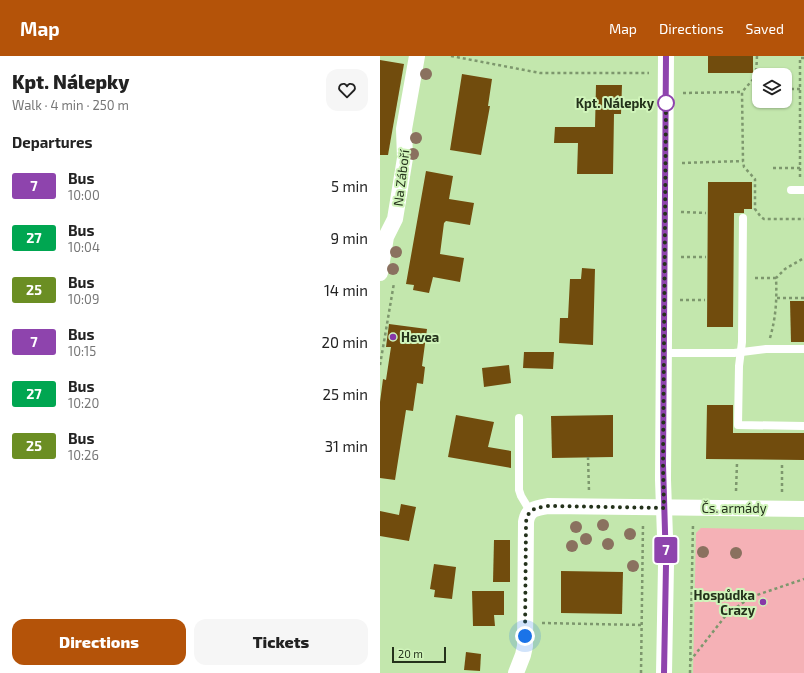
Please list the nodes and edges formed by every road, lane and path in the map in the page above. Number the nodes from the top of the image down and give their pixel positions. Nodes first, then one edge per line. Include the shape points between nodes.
1 (417, 56) edge
2 (451, 56) edge
3 (666, 56) edge
4 (757, 56) edge
5 (804, 58) edge
6 (666, 73) junction
7 (792, 89) edge
8 (800, 89) junction
9 (742, 92) junction
10 (666, 93) junction
11 (743, 161) junction
12 (666, 162) junction
13 (773, 168) dead end
14 (800, 168) junction
15 (798, 190) edge
16 (680, 212) dead end
17 (706, 212) dead end
18 (743, 218) dead end
19 (804, 219) edge
20 (679, 257) dead end
21 (706, 257) dead end
22 (804, 258) edge
23 (380, 273) edge
24 (742, 278) junction
25 (776, 278) junction
26 (777, 298) junction
27 (804, 298) edge
28 (679, 300) dead end
29 (705, 300) dead end
30 (766, 349) junction
31 (804, 349) edge
32 (740, 352) junction
33 (664, 353) junction
34 (519, 418) dead end
35 (804, 426) edge
36 (588, 457) dead end
37 (782, 462) dead end
38 (737, 463) dead end
39 (729, 492) dead end
40 (736, 492) junction
41 (744, 492) dead end
42 (774, 492) dead end
43 (782, 492) junction
44 (789, 492) dead end
45 (589, 496) dead end
46 (643, 508) junction
47 (664, 508) junction
48 (692, 508) junction
49 (804, 509) edge
50 (530, 511) junction
51 (804, 579) edge
52 (525, 623) junction
53 (642, 625) junction
54 (690, 661) junction
55 (516, 673) edge
56 (641, 673) edge
57 (664, 673) edge
58 (690, 673) edge

1 - 23 street, Na Záboří via 404,129 405,158 396,219 386,237
2 - 6 path via 540,72
3 - 6 street
4 - 9 path via 756,76
5 - 8 path via 800,58
6 - 10 street
7 - 8 path
8 - 14 path
9 - 10 path
9 - 11 path
10 - 12 street
11 - 12 path
11 - 19 path via 744,167 755,179 755,209 760,218
12 - 33 street
13 - 14 path
14 - 15 path
16 - 17 path
18 - 24 lane
20 - 21 path
22 - 25 path via 785,269
24 - 25 path
24 - 32 lane
25 - 26 path
26 - 27 path
26 - 30 path via 774,324
28 - 29 path
30 - 31 lane
30 - 32 lane
32 - 33 lane
32 - 35 lane via 738,425
33 - 47 street
34 - 50 lane via 519,490
36 - 45 path
37 - 43 path
38 - 40 path
39 - 40 path
40 - 41 path
42 - 43 path
43 - 44 path
46 - 47 street, Čs. armády
46 - 50 street, Čs. armády via 548,506
46 - 53 path
47 - 48 street, Čs. armády
47 - 57 street
48 - 49 street, Čs. armády
48 - 54 path
50 - 52 street via 526,522
51 - 54 path via 751,597 727,614
52 - 53 path
52 - 55 street via 525,646
53 - 56 path
54 - 58 path

